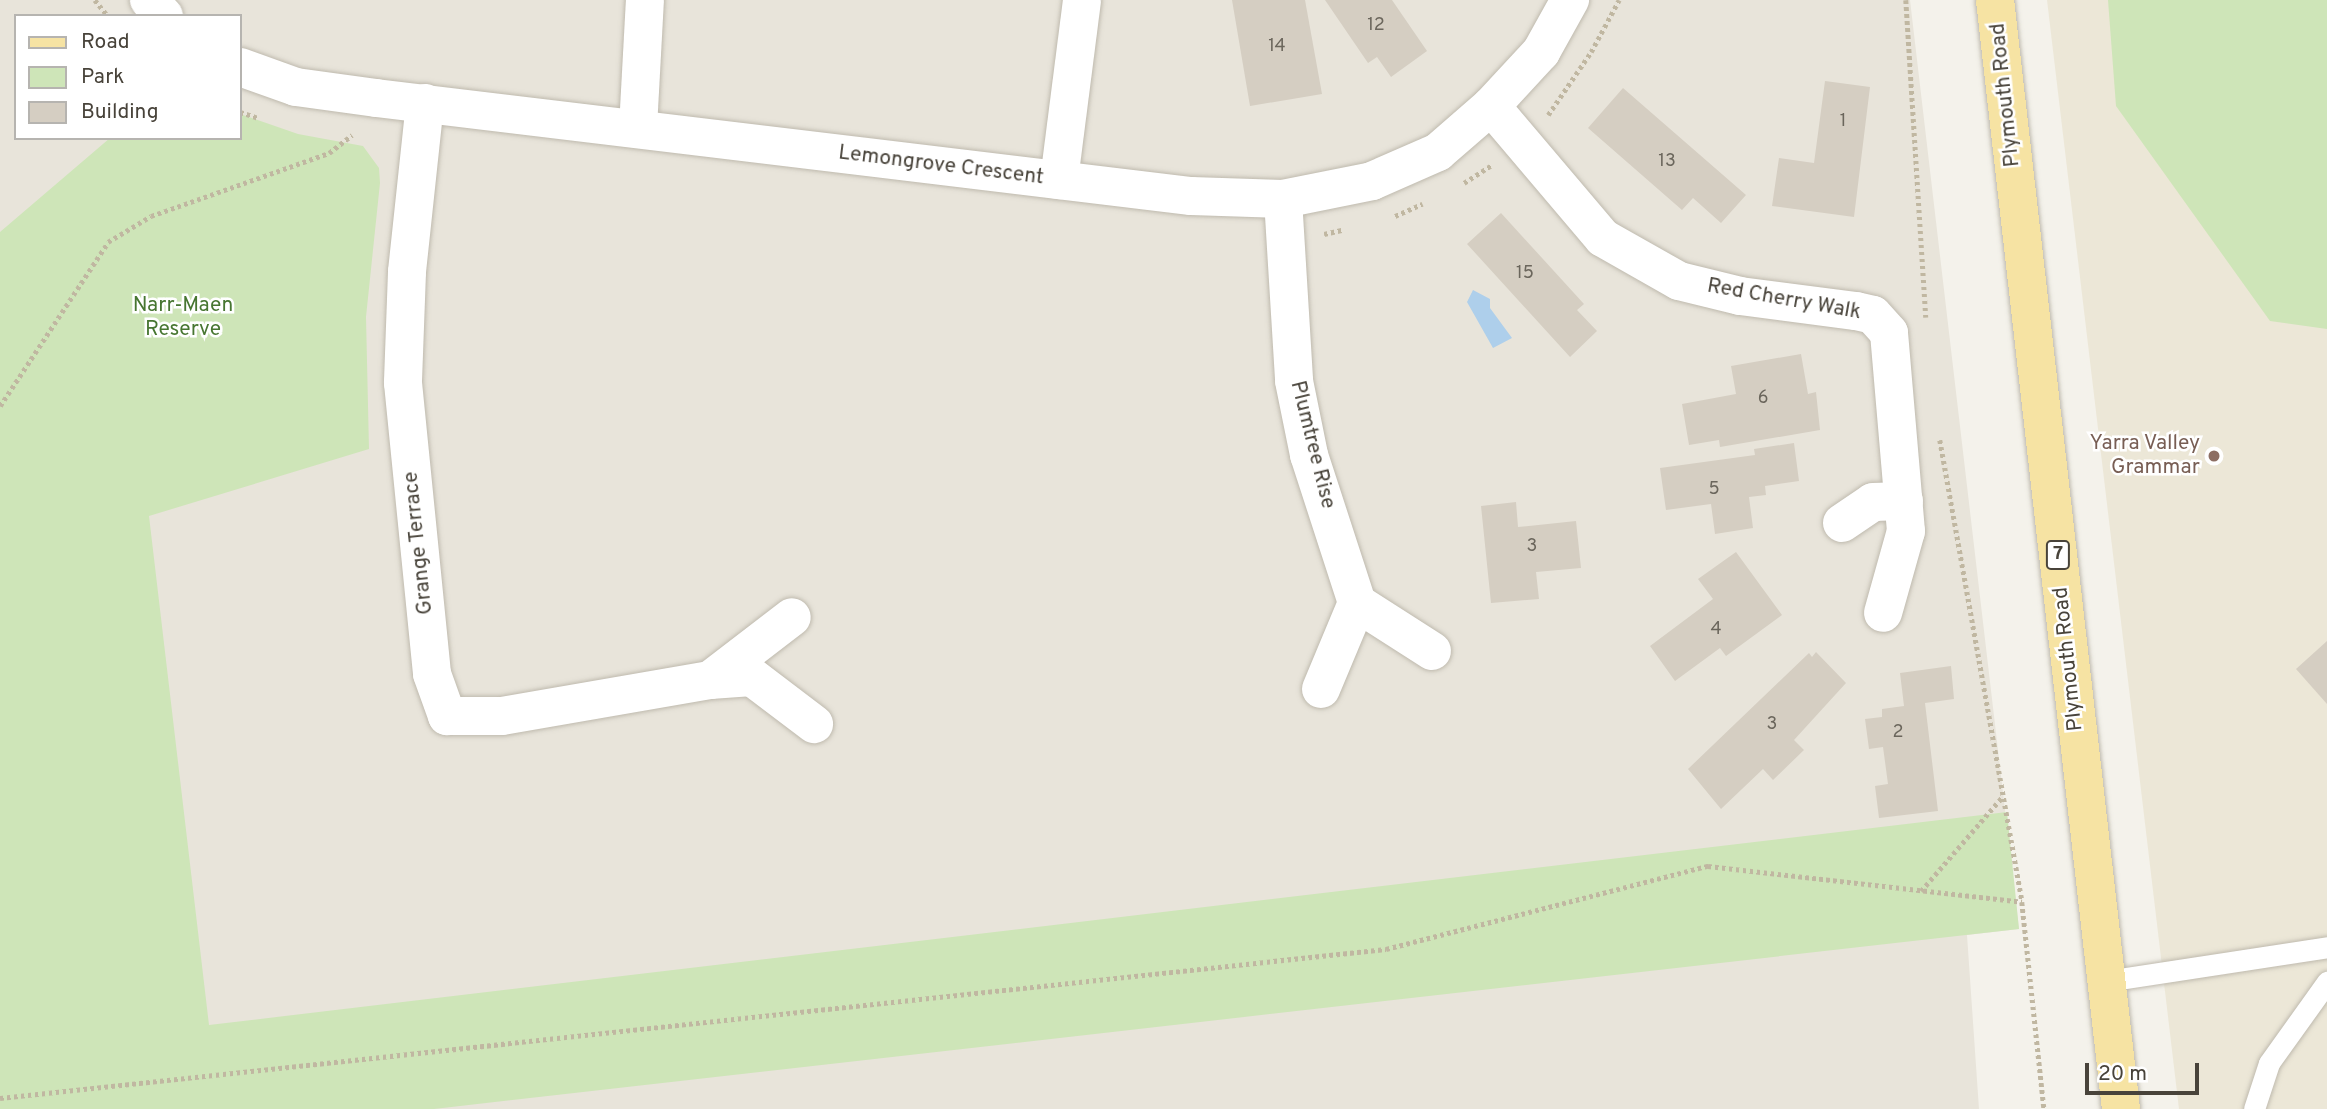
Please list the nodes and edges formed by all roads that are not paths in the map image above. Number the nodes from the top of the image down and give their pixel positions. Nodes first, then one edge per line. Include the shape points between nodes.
1 (149, 0) edge
2 (645, 0) edge
3 (1082, 0) edge
4 (1570, 0) edge
5 (1995, 0) edge
6 (162, 14) edge
7 (242, 68) edge
8 (425, 103) junction
9 (1491, 106) junction
10 (638, 128) junction
11 (1059, 180) junction
12 (1283, 199) junction
13 (1904, 501) junction
14 (1842, 523) dead end
15 (1357, 603) junction
16 (1883, 613) dead end
17 (792, 617) dead end
18 (1432, 651) dead end
19 (710, 680) junction
20 (1321, 689) dead end
21 (814, 724) dead end
22 (2327, 947) edge
23 (2106, 981) junction
24 (2327, 982) edge
25 (2121, 1109) edge
26 (2254, 1109) edge

1 - 6 street
2 - 10 street
3 - 11 street
4 - 9 street, Lemongrove Crescent via 1541,52
5 - 23 main road, Plymouth Road / 7
7 - 8 street, Lemongrove Crescent via 296,87
8 - 10 street, Lemongrove Crescent
8 - 19 street, Grange Terrace via 407,272 403,383 432,674 447,716 502,716
9 - 12 street, Lemongrove Crescent via 1438,152 1372,181
9 - 13 street, Red Cherry Walk via 1603,238 1679,281 1740,296 1873,315 1889,333
10 - 11 street, Lemongrove Crescent
11 - 12 street, Lemongrove Crescent via 1191,197
12 - 15 street, Plumtree Rise via 1294,382 1309,455
13 - 14 street via 1873,502
13 - 16 street, Red Cherry Walk via 1906,531
15 - 18 street
15 - 20 street
17 - 19 street, Grange Terrace
19 - 21 street, Grange Terrace via 752,677
22 - 23 lane
23 - 25 main road, Plymouth Road / 7
24 - 26 lane via 2269,1063

